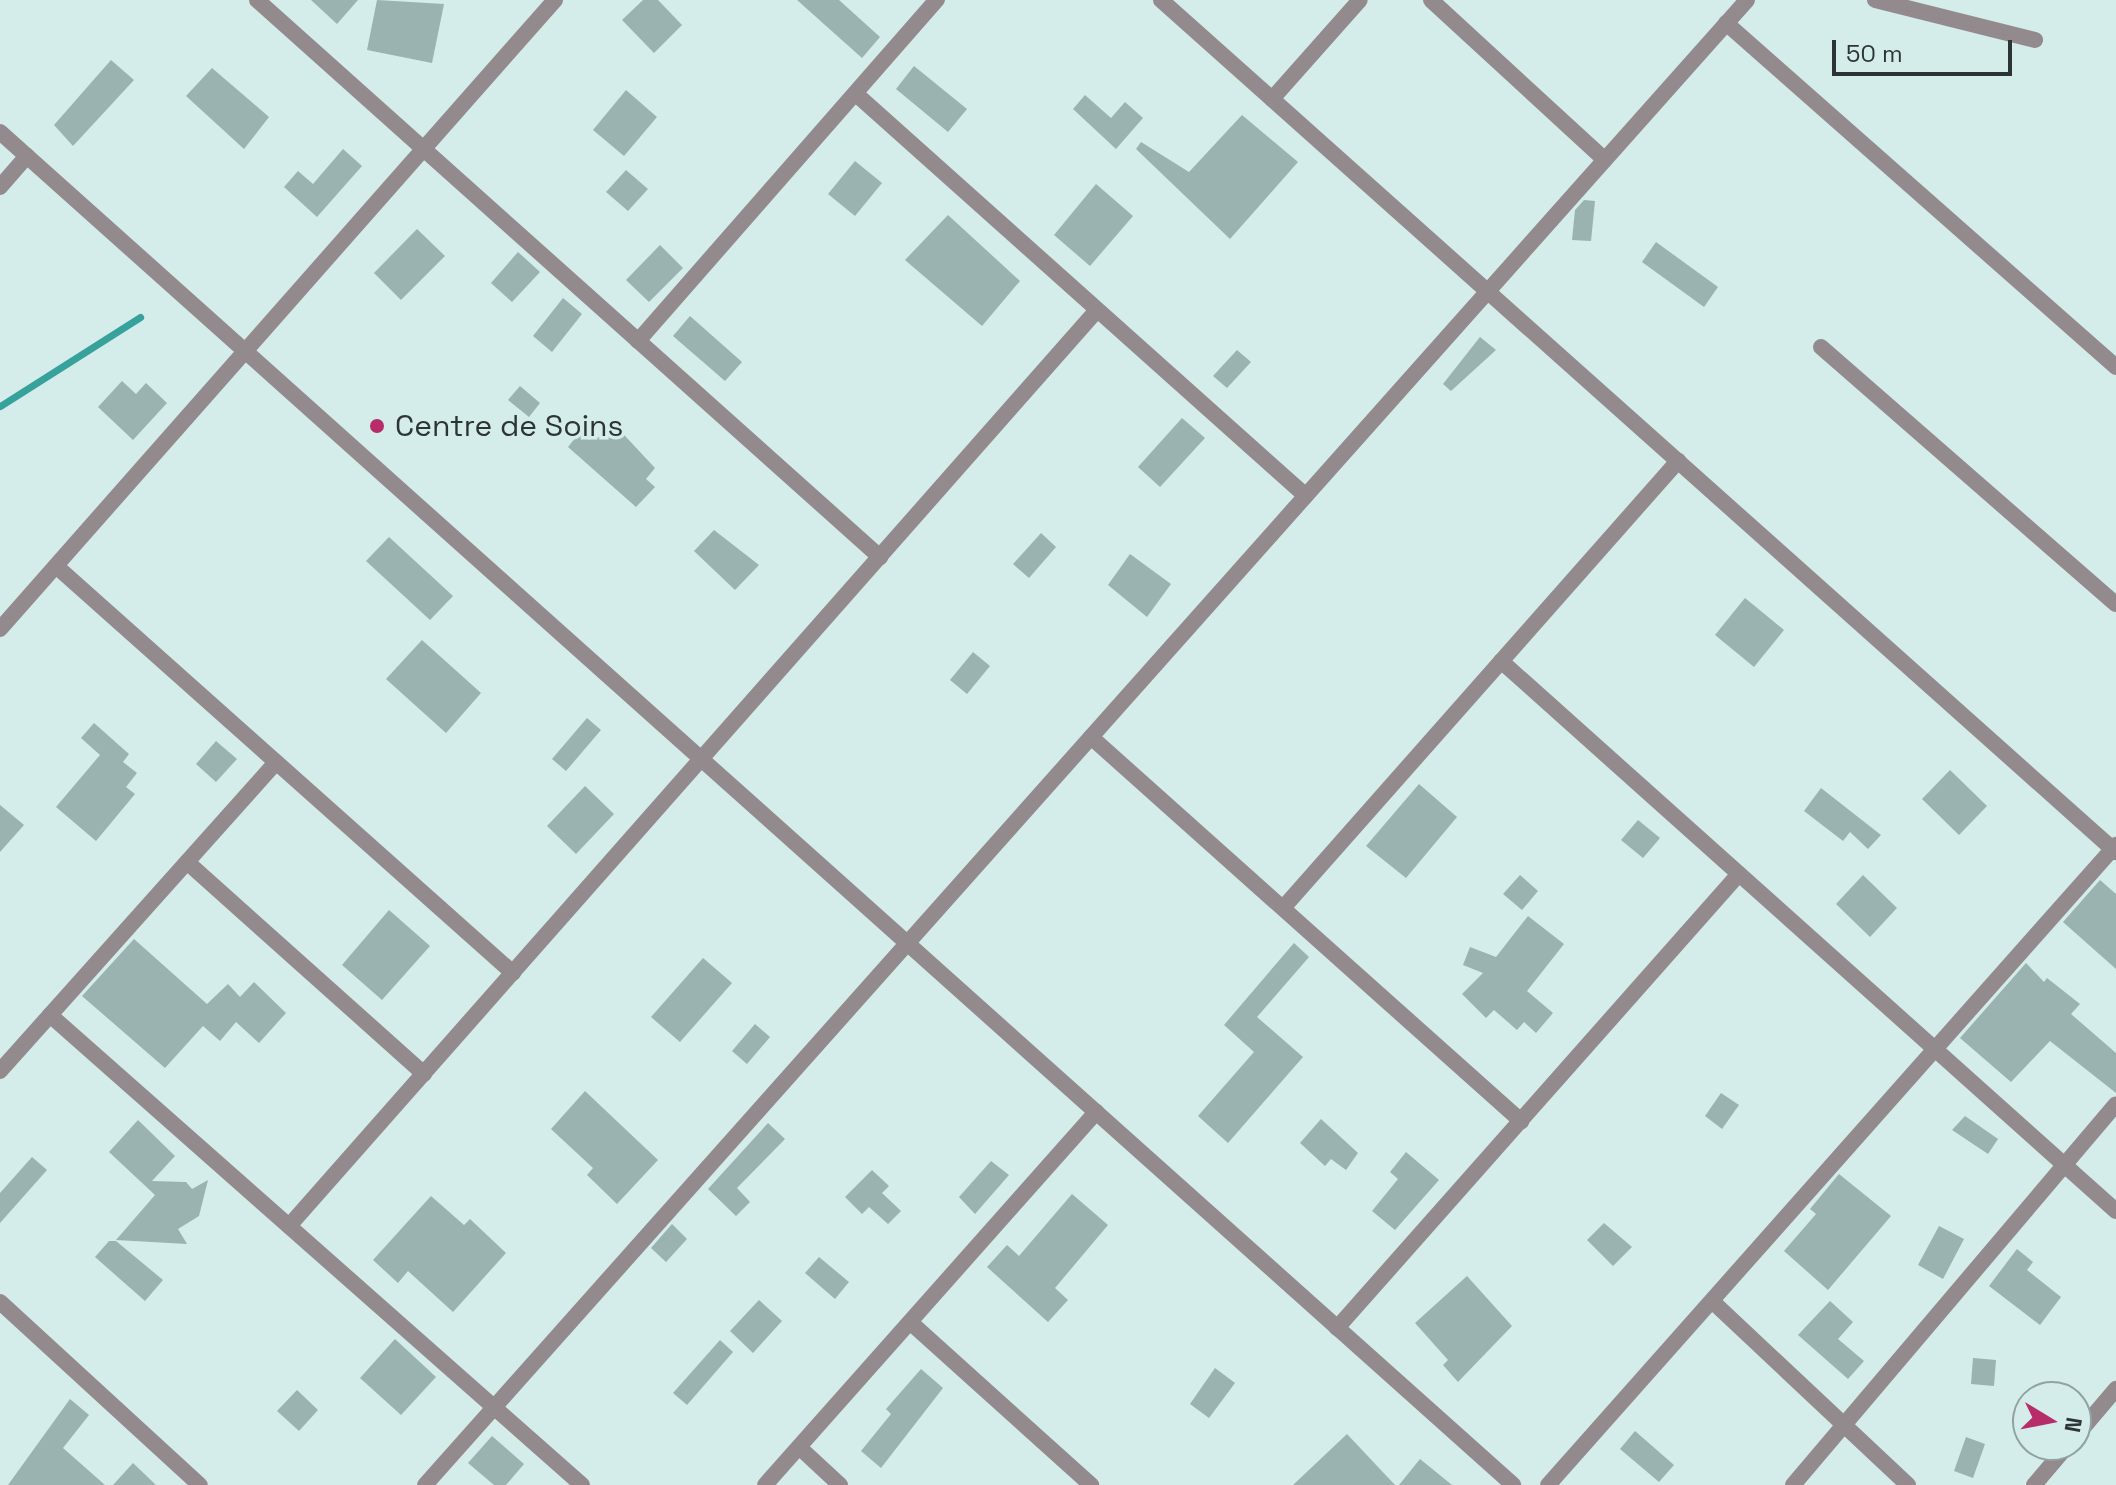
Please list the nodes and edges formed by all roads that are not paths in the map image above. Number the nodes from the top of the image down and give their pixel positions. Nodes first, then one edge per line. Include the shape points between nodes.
1 (257, 0) edge
2 (555, 0) edge
3 (937, 0) edge
4 (1161, 0) edge
5 (1360, 0) edge
6 (1431, 0) edge
7 (1747, 0) edge
8 (1875, 0) edge
9 (1726, 23) junction
10 (2035, 40) dead end
11 (856, 94) junction
12 (1272, 99) junction
13 (0, 132) edge
14 (423, 149) junction
15 (27, 156) junction
16 (1605, 160) junction
17 (0, 187) edge
18 (1488, 291) junction
19 (1097, 310) junction
20 (638, 341) junction
21 (1821, 347) dead end
22 (245, 351) junction
23 (2116, 367) edge
24 (1678, 461) junction
25 (1306, 496) junction
26 (880, 557) junction
27 (56, 566) junction
28 (2116, 604) edge
29 (0, 629) edge
30 (1501, 661) junction
31 (1091, 737) junction
32 (701, 759) junction
33 (276, 762) junction
34 (2115, 849) edge
35 (187, 862) junction
36 (1739, 874) junction
37 (1283, 908) junction
38 (907, 943) junction
39 (513, 973) junction
40 (50, 1015) junction
41 (1935, 1049) junction
42 (0, 1071) edge
43 (424, 1074) junction
44 (2116, 1104) edge
45 (1096, 1112) junction
46 (1521, 1121) junction
47 (2064, 1165) junction
48 (2116, 1211) edge
49 (289, 1226) junction
50 (1712, 1301) junction
51 (0, 1302) edge
52 (910, 1322) junction
53 (1337, 1328) junction
54 (2116, 1389) edge
55 (494, 1407) junction
56 (2092, 1417) edge
57 (1844, 1425) junction
58 (799, 1447) junction
59 (2054, 1461) edge
60 (200, 1485) edge
61 (425, 1485) edge
62 (582, 1485) edge
63 (765, 1485) edge
64 (840, 1485) edge
65 (1091, 1485) edge
66 (1513, 1485) edge
67 (1548, 1485) edge
68 (1793, 1485) edge
69 (1908, 1485) edge
70 (2034, 1485) edge

1 - 14 street
2 - 14 street
3 - 11 street
4 - 12 street
5 - 12 street
6 - 16 street
7 - 9 street
8 - 10 street
9 - 16 street
9 - 23 street
11 - 19 street
11 - 20 street
12 - 18 street
13 - 15 street
14 - 20 street
14 - 22 street
15 - 17 street
15 - 22 street
16 - 18 street
18 - 24 street
18 - 25 street
19 - 25 street
19 - 26 street
20 - 26 street
21 - 28 street
22 - 27 street
22 - 32 street
24 - 30 street
24 - 34 street
25 - 31 street
26 - 32 street
27 - 29 street
27 - 33 street
30 - 36 street
30 - 37 street
31 - 37 street
31 - 38 street
32 - 38 street
32 - 39 street
33 - 35 street
33 - 39 street
34 - 41 street
35 - 40 street
35 - 43 street
36 - 41 street
36 - 46 street
37 - 46 street
38 - 45 street
38 - 55 street
39 - 43 street
40 - 42 street
40 - 49 street
41 - 47 street
41 - 50 street
43 - 49 street
44 - 47 street
45 - 52 street
45 - 53 street
46 - 53 street
47 - 48 street
47 - 57 street
49 - 55 street
50 - 57 street
50 - 67 street
51 - 60 street
52 - 58 street
52 - 65 street
53 - 66 street
54 - 56 street
55 - 61 street
55 - 62 street
57 - 68 street
57 - 69 street
58 - 63 street
58 - 64 street
59 - 70 street

